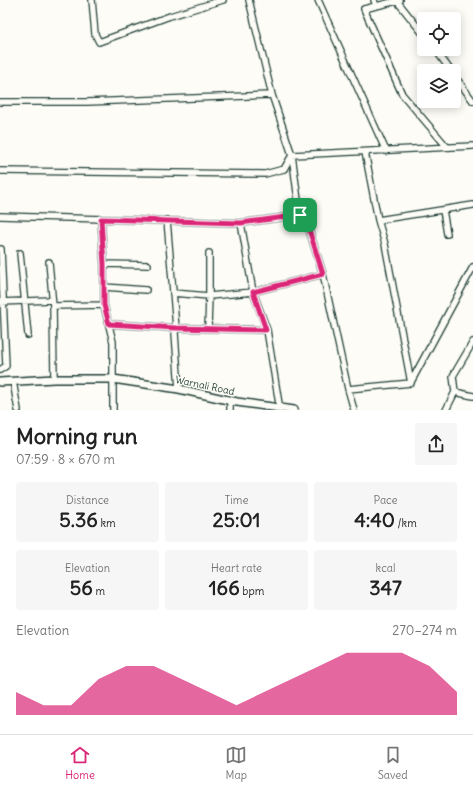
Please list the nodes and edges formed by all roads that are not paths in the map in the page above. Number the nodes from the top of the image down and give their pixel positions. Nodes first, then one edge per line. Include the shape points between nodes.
1 (92, 0) edge
2 (223, 0) edge
3 (249, 0) edge
4 (318, 0) edge
5 (374, 0) edge
6 (398, 0) edge
7 (376, 6) junction
8 (417, 26) edge
9 (461, 85) edge
10 (272, 95) junction
11 (473, 101) edge
12 (0, 102) edge
13 (473, 146) edge
14 (447, 147) junction
15 (386, 151) junction
16 (365, 152) junction
17 (292, 155) junction
18 (0, 171) edge
19 (473, 205) edge
20 (443, 210) junction
21 (300, 215) junction
22 (0, 216) edge
23 (101, 219) junction
24 (167, 220) junction
25 (378, 220) junction
26 (241, 223) junction
27 (447, 234) dead end
28 (1, 249) edge
29 (20, 253) dead end
30 (209, 253) dead end
31 (49, 262) dead end
32 (104, 264) junction
33 (148, 265) dead end
34 (473, 267) edge
35 (323, 274) junction
36 (104, 287) junction
37 (146, 290) dead end
38 (253, 292) junction
39 (173, 293) junction
40 (209, 296) junction
41 (25, 301) junction
42 (2, 302) edge
43 (52, 303) junction
44 (104, 305) junction
45 (109, 324) junction
46 (176, 328) junction
47 (208, 328) junction
48 (266, 330) junction
49 (28, 335) dead end
50 (473, 342) edge
51 (0, 370) edge
52 (54, 379) junction
53 (113, 379) junction
54 (13, 381) junction
55 (0, 382) edge
56 (411, 383) junction
57 (348, 389) junction
58 (179, 390) junction
59 (455, 392) junction
60 (473, 396) edge
61 (230, 401) junction
62 (280, 409) edge
63 (18, 410) edge
64 (113, 410) edge
65 (230, 410) edge
66 (294, 410) edge
67 (354, 410) edge
68 (446, 410) edge

1 - 2 street via 95,34 99,42
3 - 10 street
4 - 15 street
5 - 7 street
6 - 7 street
6 - 8 street
7 - 14 street via 364,9 402,94
9 - 11 street
10 - 12 street via 87,102
10 - 17 street
13 - 14 street
14 - 15 street
15 - 16 street
16 - 17 street
16 - 25 street
17 - 18 street via 284,169 265,174
17 - 21 street
19 - 20 street
20 - 25 street
20 - 27 street
21 - 26 street
21 - 35 street via 305,217
22 - 23 street
23 - 24 street
23 - 32 street
24 - 26 street
24 - 39 street
25 - 56 street via 385,244
26 - 38 street
28 - 42 street
29 - 41 street
30 - 40 street
31 - 43 street
32 - 33 street
32 - 36 street
34 - 56 street
35 - 38 street
35 - 57 street
36 - 37 street
36 - 44 street
38 - 40 street
38 - 48 street
39 - 40 street
39 - 46 street
40 - 47 street
41 - 42 street
41 - 43 street
41 - 49 street
42 - 51 street via 6,366
43 - 44 street
43 - 52 street
44 - 45 street
45 - 46 street
45 - 53 street via 113,342
46 - 47 street
46 - 58 street
47 - 48 street
48 - 62 street
50 - 59 street via 453,376
52 - 53 main road, Warnali Road
52 - 54 main road, Warnali Road
53 - 58 main road, Warnali Road
53 - 64 street
54 - 55 main road, Warnali Road
54 - 63 street
56 - 57 street
57 - 67 street
58 - 61 main road, Warnali Road
59 - 60 street
59 - 68 street
61 - 62 main road, Warnali Road
61 - 65 street
62 - 66 main road, Warnali Road

